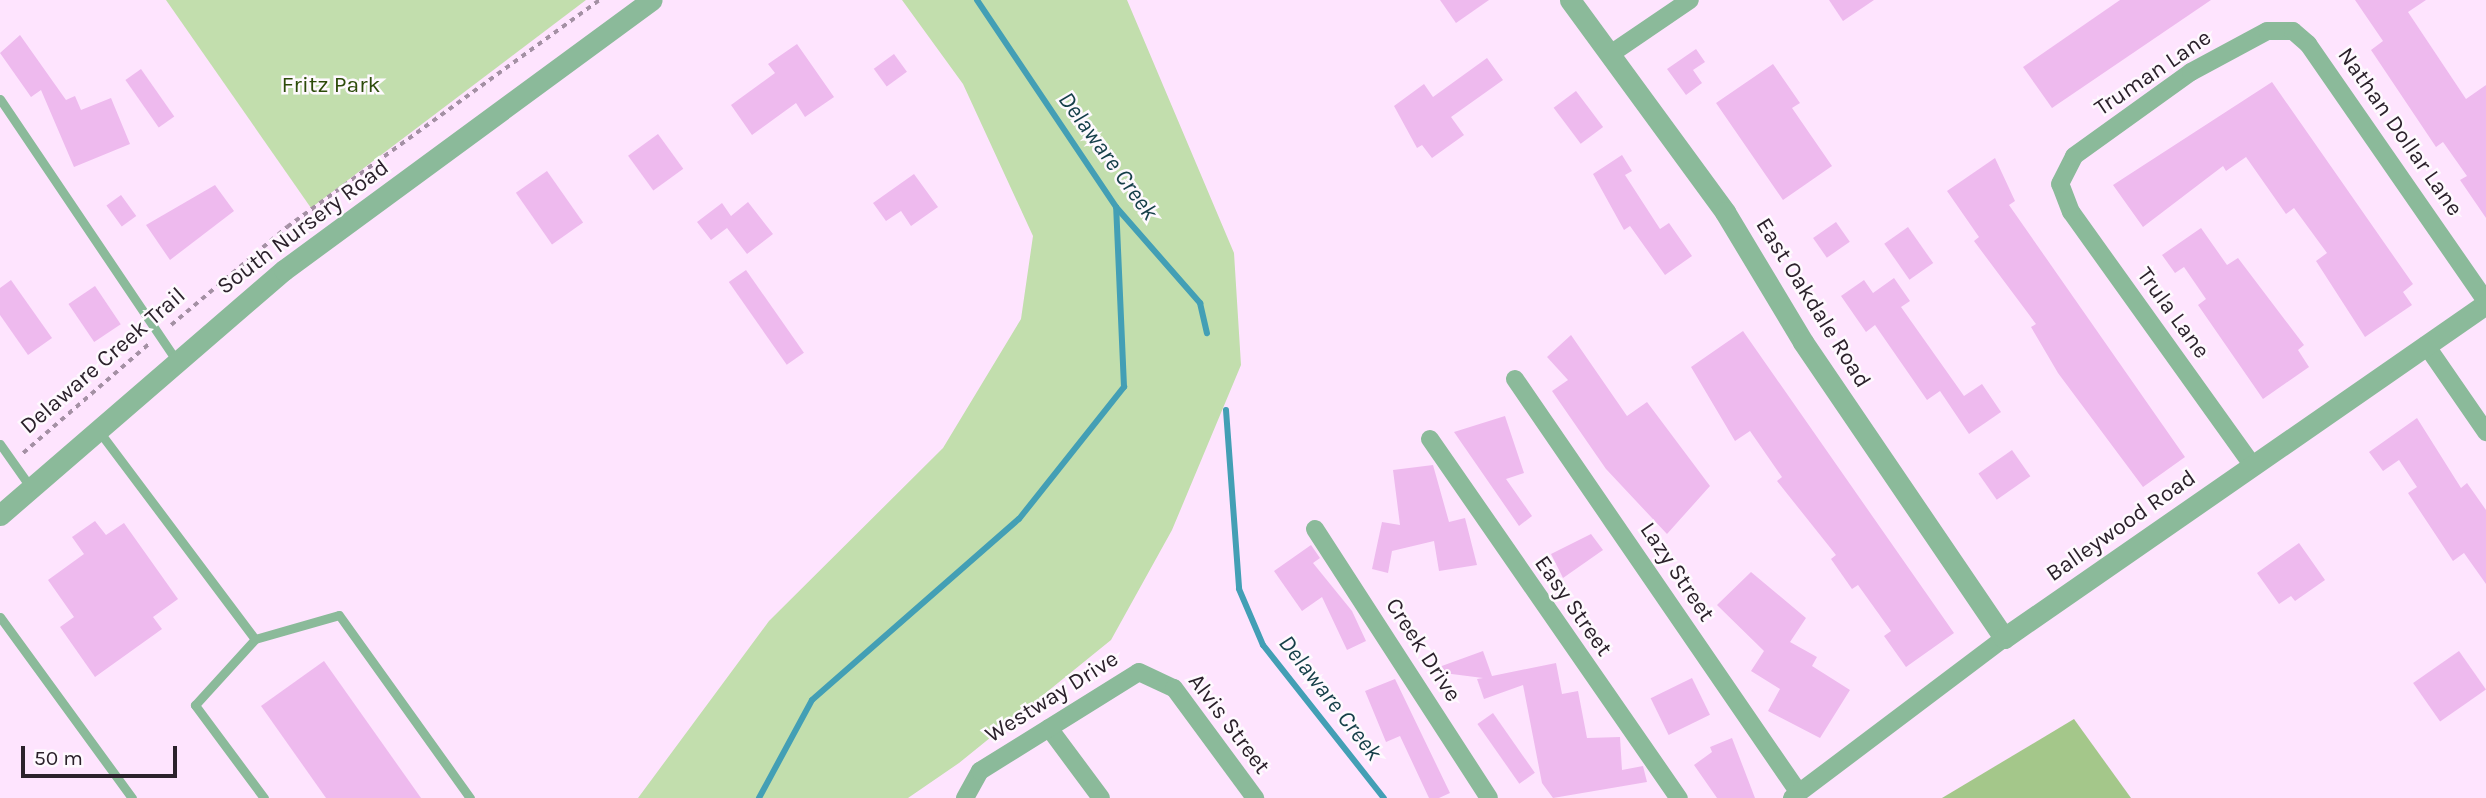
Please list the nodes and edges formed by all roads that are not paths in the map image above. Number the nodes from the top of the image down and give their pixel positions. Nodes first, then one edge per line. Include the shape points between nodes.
1 (652, 0) edge
2 (1570, 0) edge
3 (1690, 0) edge
4 (2293, 30) joint
5 (1612, 53) junction
6 (0, 99) edge
7 (2060, 184) joint
8 (2486, 302) edge
9 (2426, 345) junction
10 (177, 361) junction
11 (1515, 379) dead end
12 (97, 428) junction
13 (2486, 432) edge
14 (1430, 439) dead end
15 (0, 444) edge
16 (2253, 466) junction
17 (31, 488) junction
18 (0, 515) edge
19 (1315, 529) dead end
20 (0, 617) edge
21 (2004, 638) junction
22 (255, 639) junction
23 (1164, 679) joint
24 (1049, 728) junction
25 (1796, 795) edge
26 (131, 798) edge
27 (264, 798) edge
28 (470, 798) edge
29 (965, 798) edge
30 (1101, 798) edge
31 (1255, 798) edge
32 (1489, 798) edge
33 (1679, 798) edge

1 - 10 street, South Nursery Road via 284,270
2 - 5 street, East Oakdale Road
3 - 5 street
4 - 7 street, Truman Lane via 2267,31 2191,72 2074,156
4 - 8 street, Nathan Dollar Lane
5 - 21 street, East Oakdale Road via 1726,212 1803,342
6 - 10 lane
7 - 16 street, Trula Lane via 2071,212
8 - 9 street, Balleywood Road
9 - 13 street
9 - 16 street, Balleywood Road
10 - 12 street, South Nursery Road
11 - 25 street, Lazy Street
12 - 17 street, South Nursery Road
12 - 22 lane
14 - 33 street, Easy Street
15 - 17 lane
16 - 21 street, Balleywood Road
17 - 18 street, South Nursery Road
19 - 32 street, Creek Drive
20 - 26 lane
21 - 25 street, Balleywood Road
22 - 27 lane via 195,705
22 - 28 lane via 339,615
23 - 24 street, Westway Drive via 1139,672 1124,678
23 - 31 street, Alvis Street
24 - 29 street, Westway Drive via 972,781
24 - 30 street

